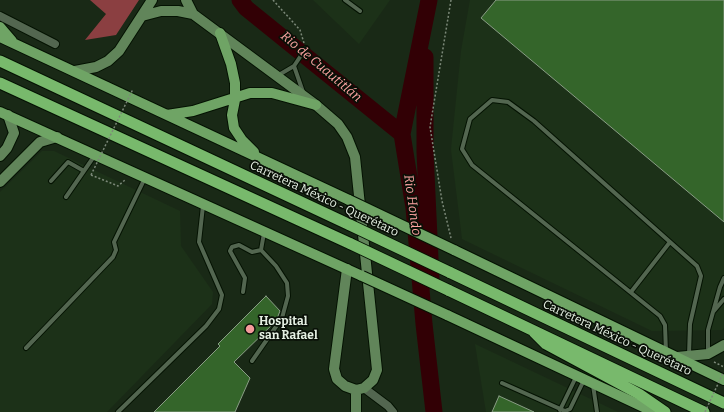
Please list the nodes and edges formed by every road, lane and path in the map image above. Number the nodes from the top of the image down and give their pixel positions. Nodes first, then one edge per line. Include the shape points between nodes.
1 (152, 0) edge
2 (186, 0) edge
3 (272, 0) edge
4 (345, 0) edge
5 (450, 0) edge
6 (360, 11) dead end
7 (193, 14) junction
8 (0, 16) edge
9 (142, 16) junction
10 (0, 27) edge
11 (220, 33) junction
12 (0, 37) edge
13 (15, 44) junction
14 (55, 44) dead end
15 (306, 48) joint
16 (0, 61) edge
17 (294, 66) junction
18 (75, 71) junction
19 (278, 76) junction
20 (0, 83) edge
21 (133, 89) dead end
22 (305, 98) junction
23 (234, 100) junction
24 (316, 105) junction
25 (4, 113) edge
26 (168, 115) junction
27 (57, 137) junction
28 (95, 154) junction
29 (0, 156) edge
30 (260, 157) junction
31 (84, 171) junction
32 (146, 177) junction
33 (52, 181) dead end
34 (0, 182) edge
35 (118, 186) dead end
36 (66, 197) dead end
37 (203, 203) junction
38 (264, 231) junction
39 (670, 242) junction
40 (261, 250) junction
41 (454, 250) junction
42 (347, 270) junction
43 (724, 278) edge
44 (243, 292) dead end
45 (631, 292) junction
46 (724, 299) edge
47 (712, 314) junction
48 (530, 327) junction
49 (724, 345) edge
50 (26, 348) dead end
51 (666, 352) junction
52 (708, 354) junction
53 (688, 356) junction
54 (677, 357) junction
55 (252, 361) dead end
56 (723, 376) edge
57 (584, 381) junction
58 (502, 383) dead end
59 (360, 389) junction
60 (724, 403) edge
61 (560, 410) junction
62 (118, 412) edge
63 (356, 412) edge
64 (392, 412) edge
65 (597, 412) edge
66 (654, 412) edge
67 (665, 412) edge
68 (705, 412) edge

1 - 9 main road
2 - 7 main road
3 - 15 path via 300,30
4 - 6 lane
5 - 41 path via 430,127 445,215
7 - 9 main road via 161,11
7 - 11 main road
8 - 14 street
9 - 18 main road via 119,50 108,61 96,67
10 - 13 main road
11 - 19 main road
11 - 23 main road via 231,64
12 - 13 main road
13 - 18 main road
15 - 17 lane
16 - 60 highway, Carretera México - Querétaro, bridge
17 - 19 lane
17 - 22 lane
18 - 26 main road
19 - 22 main road
20 - 48 highway, bridge
21 - 35 path, bridge via 91,175
22 - 24 main road
23 - 24 main road via 250,93 272,93
23 - 26 main road
23 - 30 main road via 234,128 242,140
24 - 59 main road via 338,124 347,137 355,157 377,370 373,380
25 - 27 main road
25 - 29 main road via 14,133
26 - 30 main road
27 - 28 main road
27 - 34 main road via 40,142
28 - 31 lane
28 - 32 main road
30 - 41 main road, bridge
31 - 33 lane via 68,162
31 - 36 lane
32 - 37 main road
32 - 50 lane via 114,242 116,250 113,257
37 - 38 main road
37 - 62 lane via 199,242 222,295 219,309 206,326
38 - 40 lane
38 - 42 main road
39 - 45 lane
39 - 45 lane via 534,121 508,102 492,100 470,120 462,149 472,165
39 - 53 lane via 697,266 701,276 690,324
40 - 44 lane via 252,252 239,245 232,247 230,251 245,278
40 - 55 lane via 287,283 288,296 282,318
41 - 51 main road
42 - 57 main road, bridge
42 - 59 main road via 334,369 341,383
43 - 47 lane
45 - 51 lane via 660,316 665,325
46 - 47 lane
47 - 52 lane via 708,330
48 - 67 highway via 546,344 639,394
48 - 68 highway
49 - 52 main road
51 - 54 main road
52 - 53 main road
53 - 54 main road
54 - 56 main road
56 - 68 path, bridge
57 - 61 lane
57 - 61 lane via 568,411
57 - 65 lane
57 - 66 main road
58 - 61 lane
59 - 63 main road
59 - 64 street via 388,406

